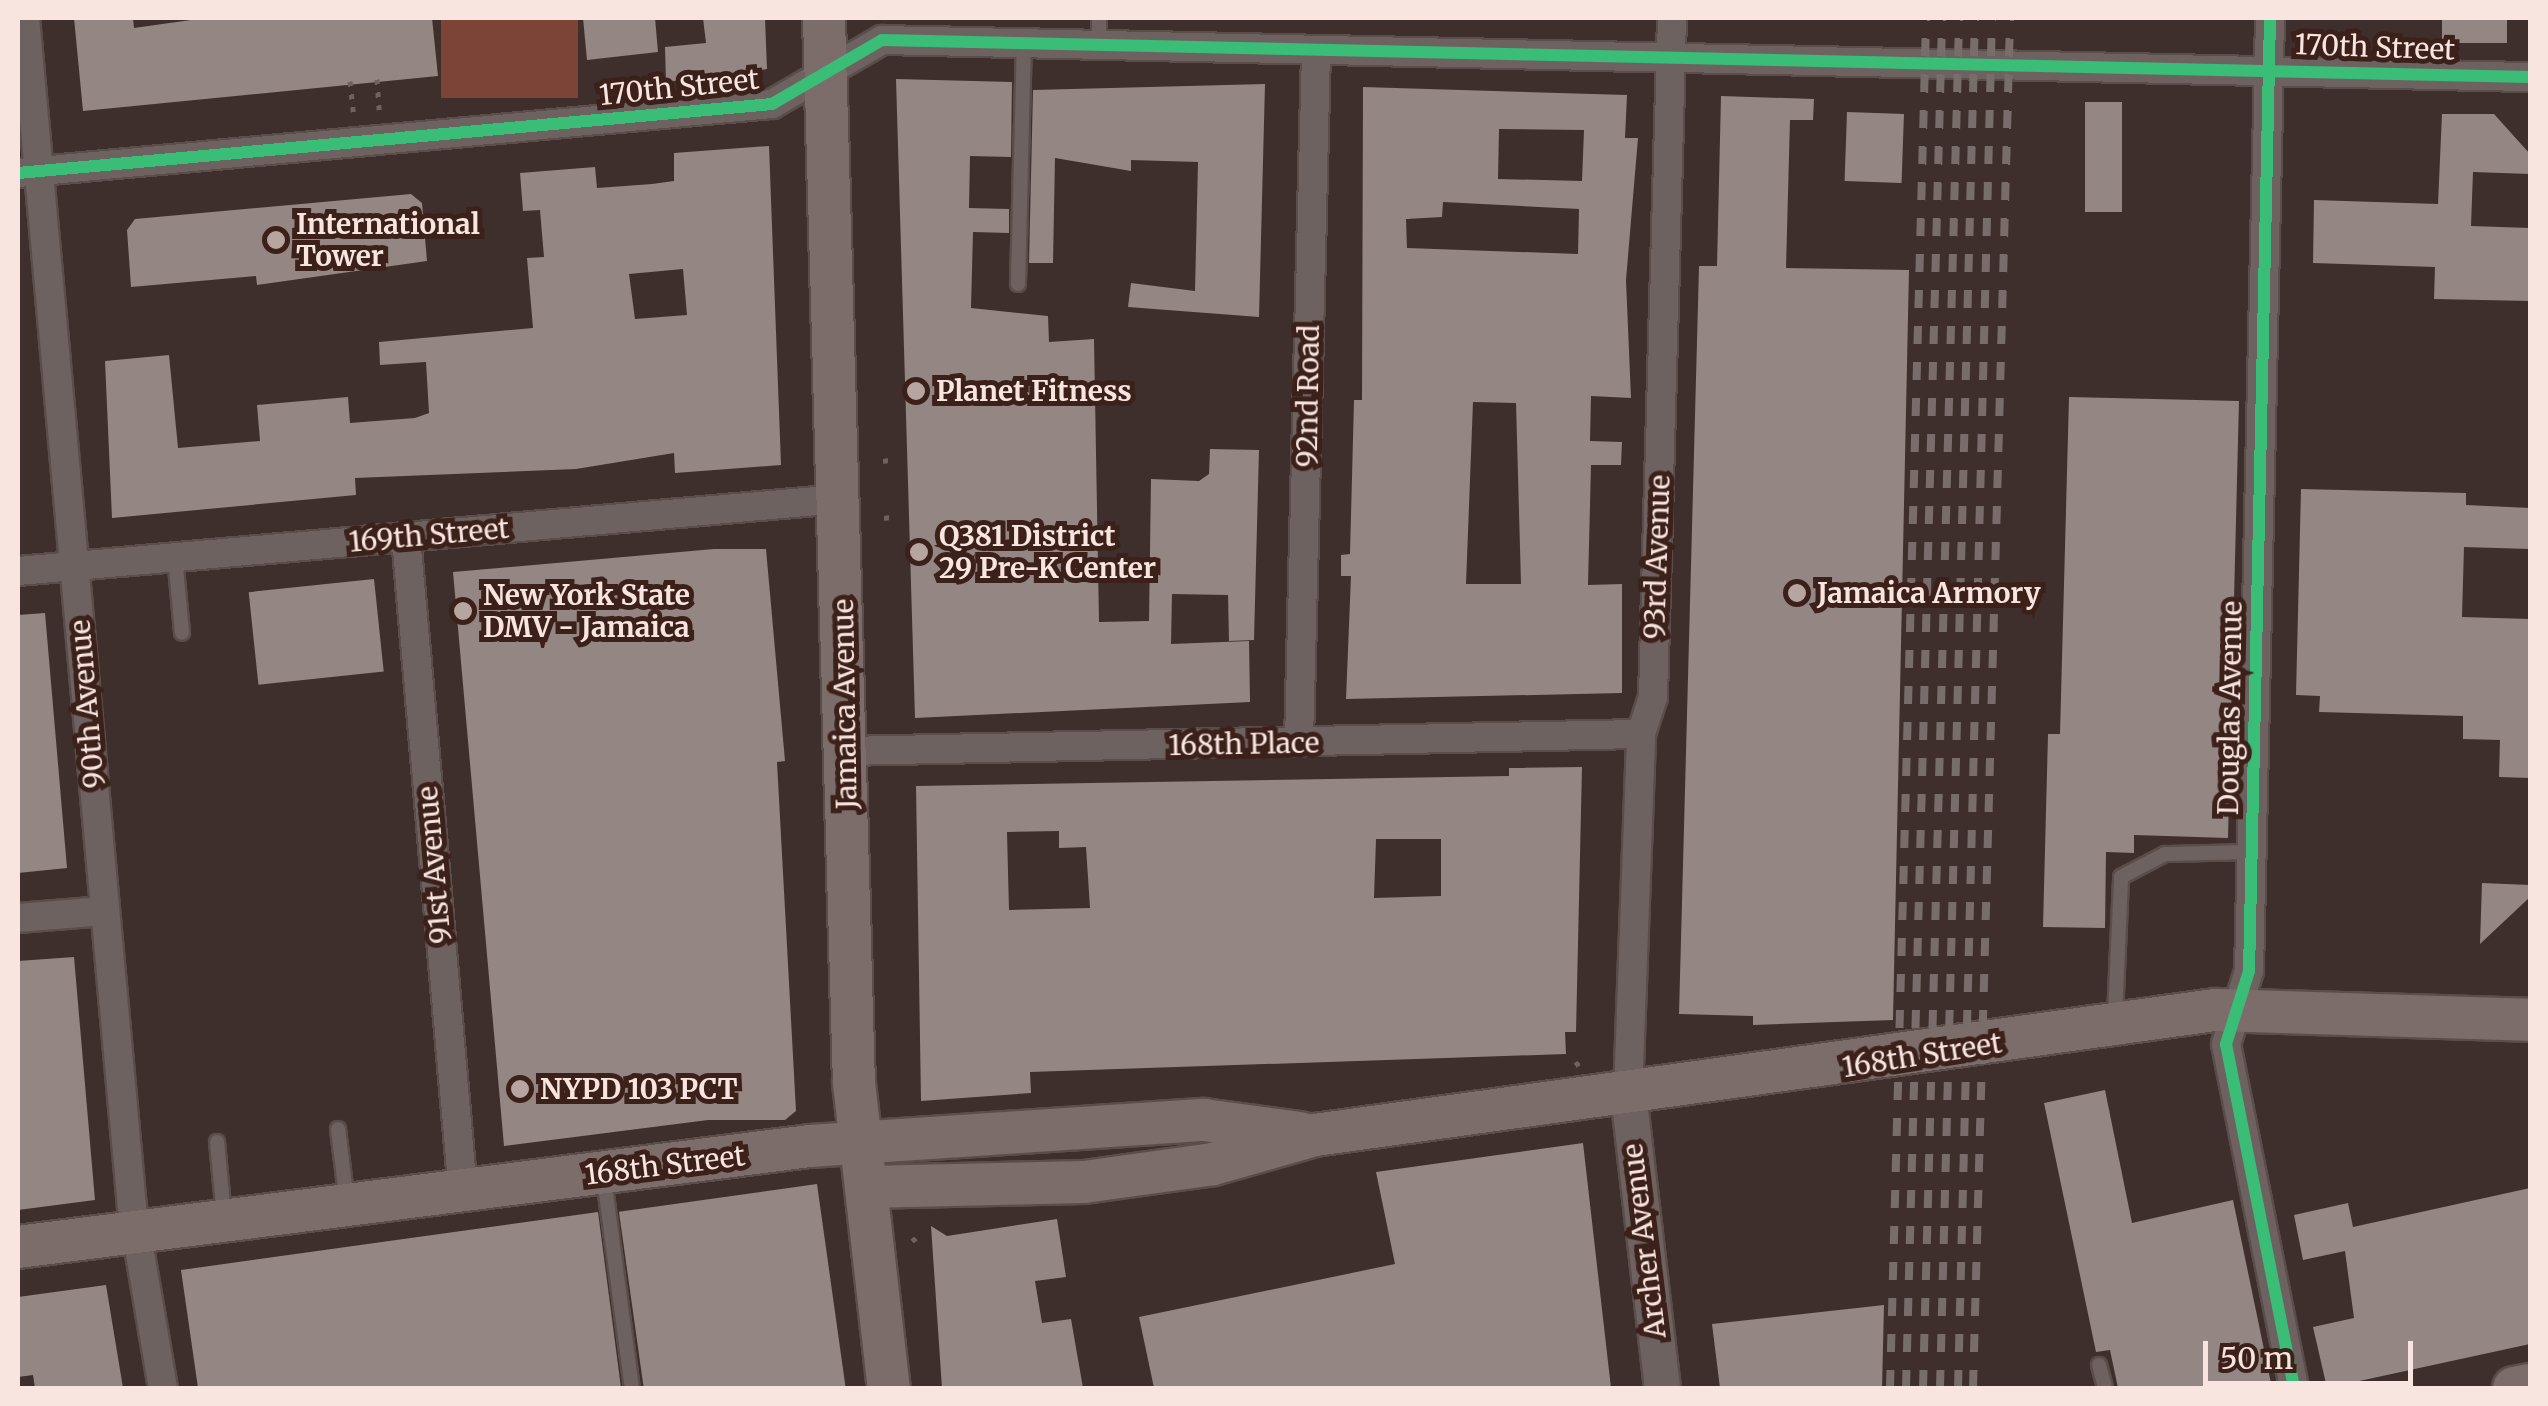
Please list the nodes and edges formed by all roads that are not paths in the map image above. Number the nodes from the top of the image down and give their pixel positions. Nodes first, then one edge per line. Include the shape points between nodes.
1 (25, 18) edge
2 (824, 18) edge
3 (1672, 18) edge
4 (2270, 18) edge
5 (1099, 31) edge
6 (1024, 44) junction
7 (1316, 50) junction
8 (1672, 55) junction
9 (2268, 68) junction
10 (826, 73) junction
11 (2530, 77) edge
12 (28, 172) edge
13 (1018, 284) dead end
14 (840, 500) junction
15 (406, 537) junction
16 (175, 557) junction
17 (75, 566) junction
18 (18, 571) edge
19 (182, 633) dead end
20 (1641, 734) junction
21 (1299, 742) junction
22 (846, 751) junction
23 (2252, 852) junction
24 (106, 910) junction
25 (18, 918) edge
26 (2236, 1008) junction
27 (2530, 1020) edge
28 (2116, 1025) junction
29 (1628, 1094) junction
30 (338, 1129) dead end
31 (1316, 1135) junction
32 (217, 1142) dead end
33 (860, 1143) junction
34 (603, 1173) junction
35 (866, 1187) junction
36 (463, 1192) junction
37 (348, 1207) junction
38 (225, 1223) junction
39 (138, 1234) junction
40 (18, 1248) edge
41 (2099, 1364) dead end
42 (2530, 1385) edge
43 (163, 1388) edge
44 (632, 1388) edge
45 (889, 1388) edge
46 (1662, 1388) edge
47 (2104, 1388) edge
48 (2294, 1388) edge
49 (2514, 1388) edge

1 - 12 street, 90th Avenue
2 - 10 main road, Jamaica Avenue
3 - 8 street, 93rd Avenue
4 - 9 street, Douglas Avenue
5 - 6 street, 170th Street
5 - 7 street, 170th Street
6 - 10 street, 170th Street via 882,40
6 - 13 lane
7 - 8 street, 170th Street
7 - 21 street, 92nd Road
8 - 9 street, 170th Street
8 - 20 street, 93rd Avenue via 1653,696
9 - 11 street, 170th Street
9 - 23 street, Douglas Avenue
10 - 12 street, 170th Street via 772,104
10 - 14 main road, Jamaica Avenue
12 - 17 street, 90th Avenue
14 - 15 street, 169th Street
14 - 22 main road, Jamaica Avenue
15 - 16 street, 169th Street
15 - 36 street, 91st Avenue
16 - 17 street, 169th Street
16 - 19 lane
17 - 18 street, 169th Street
17 - 24 street, 90th Avenue
20 - 21 street, 168th Place
20 - 29 street, 93rd Avenue
21 - 22 street, 168th Place
22 - 33 main road, Jamaica Avenue
23 - 26 street, Douglas Avenue via 2249,971
23 - 28 lane via 2165,854 2121,877
24 - 25 street
24 - 39 street, 90th Avenue
26 - 27 main road, 168th Street
26 - 28 main road, 168th Street
26 - 48 street, Douglas Avenue via 2226,1044
28 - 29 main road, 168th Street
29 - 31 main road, 168th Street
29 - 46 street, Archer Avenue
30 - 37 lane
31 - 33 main road, 168th Street via 1204,1120
31 - 35 main road, 168th Street via 1213,1164 1084,1182
32 - 38 lane
33 - 34 main road, 168th Street
33 - 35 main road, Jamaica Avenue
34 - 36 main road, 168th Street
34 - 44 lane
35 - 45 main road, Jamaica Avenue
36 - 37 main road, 168th Street
37 - 38 main road, 168th Street
38 - 39 main road, 168th Street
39 - 40 main road, 168th Street
39 - 43 street, 90th Avenue
41 - 47 lane
42 - 49 main road

